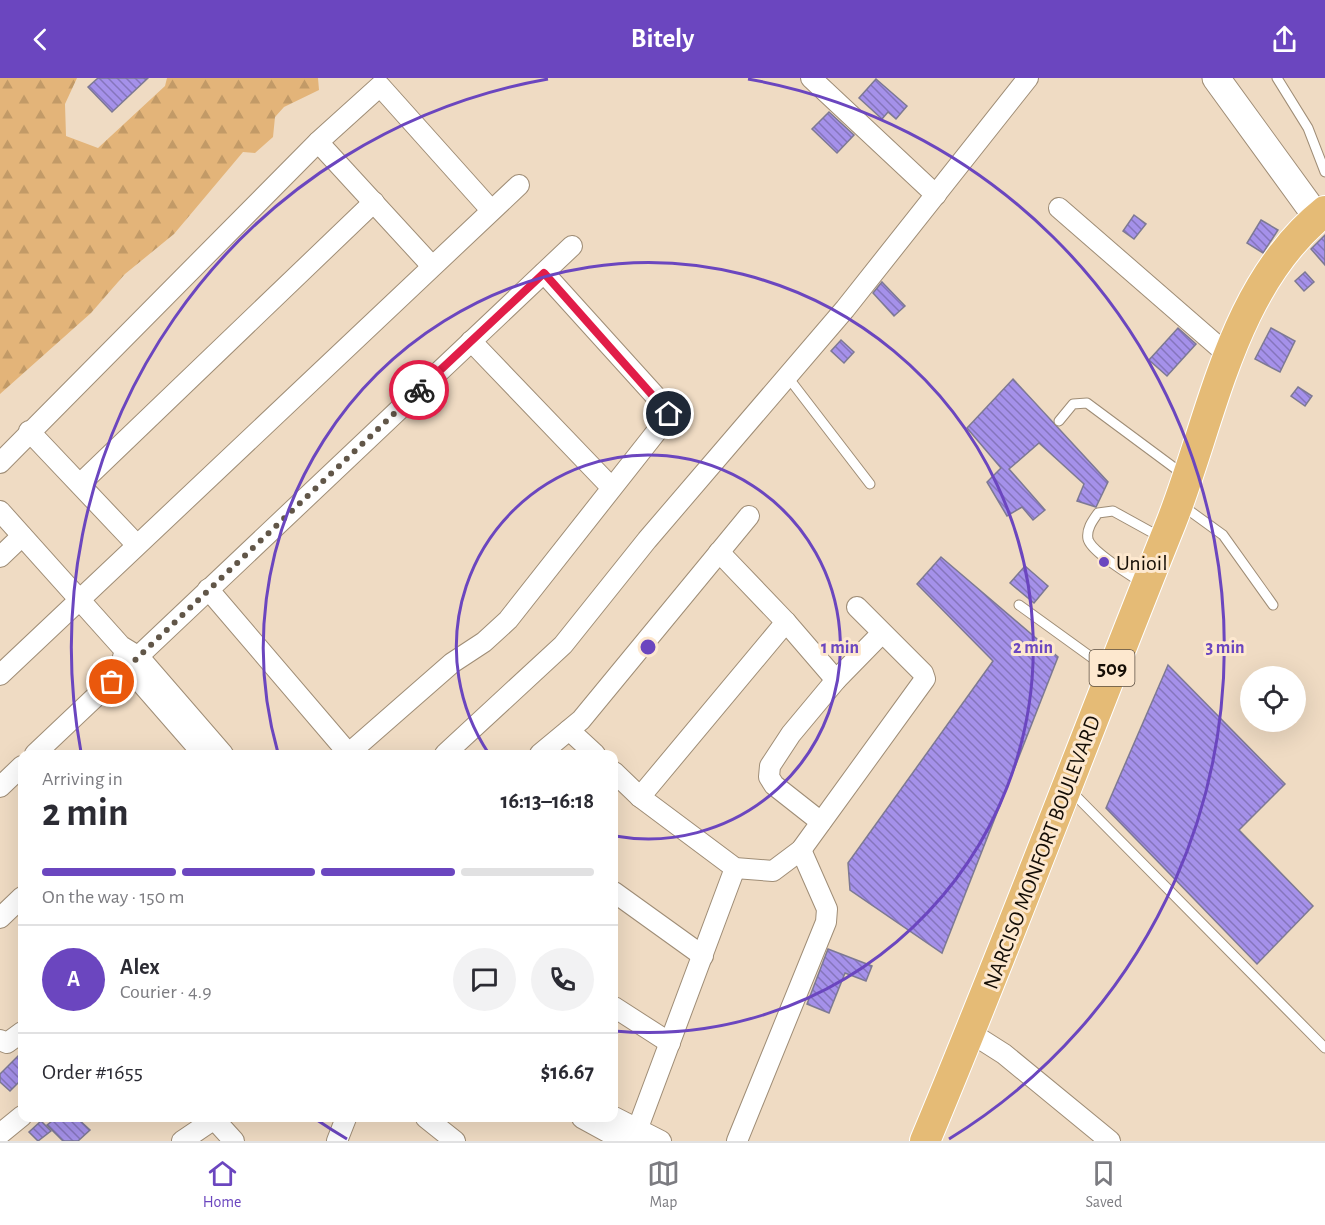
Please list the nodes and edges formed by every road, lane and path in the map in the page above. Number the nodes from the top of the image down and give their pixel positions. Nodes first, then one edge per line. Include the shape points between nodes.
1 (811, 78) edge
2 (1028, 78) edge
3 (1216, 78) edge
4 (1277, 78) edge
5 (376, 82) edge
6 (318, 142) junction
7 (1325, 172) edge
8 (519, 185) dead end
9 (936, 195) junction
10 (374, 202) junction
11 (1059, 208) dead end
12 (491, 210) junction
13 (1320, 222) edge
14 (572, 246) dead end
15 (431, 265) junction
16 (544, 273) junction
17 (471, 341) junction
18 (1228, 355) junction
19 (787, 376) junction
20 (1059, 422) dead end
21 (29, 431) junction
22 (0, 463) edge
23 (80, 484) junction
24 (870, 484) dead end
25 (611, 487) junction
26 (1184, 490) junction
27 (0, 511) edge
28 (748, 516) dead end
29 (22, 536) junction
30 (1164, 539) junction
31 (136, 544) junction
32 (718, 552) junction
33 (0, 557) edge
34 (1145, 585) junction
35 (208, 589) junction
36 (78, 599) junction
37 (1019, 605) dead end
38 (1273, 605) dead end
39 (857, 607) dead end
40 (786, 622) junction
41 (882, 633) junction
42 (133, 662) junction
43 (1111, 671) junction
44 (0, 675) edge
45 (836, 680) junction
46 (569, 730) junction
47 (39, 750) edge
48 (191, 750) edge
49 (219, 750) edge
50 (346, 750) edge
51 (354, 750) edge
52 (448, 750) edge
53 (545, 750) edge
54 (591, 750) edge
55 (18, 770) edge
56 (618, 776) edge
57 (0, 787) edge
58 (1067, 788) junction
59 (640, 797) junction
60 (821, 822) junction
61 (801, 850) junction
62 (735, 868) junction
63 (618, 895) edge
64 (18, 901) edge
65 (0, 918) edge
66 (702, 956) junction
67 (618, 1010) edge
68 (971, 1033) junction
69 (18, 1035) edge
70 (0, 1040) edge
71 (670, 1043) junction
72 (1325, 1048) edge
73 (18, 1119) edge
74 (618, 1121) edge
75 (209, 1122) edge
76 (218, 1122) edge
77 (344, 1122) edge
78 (593, 1122) edge
79 (433, 1129) edge
80 (0, 1134) edge
81 (632, 1137) edge
82 (182, 1141) edge
83 (234, 1141) edge
84 (337, 1141) edge
85 (455, 1141) edge
86 (661, 1141) edge
87 (737, 1141) edge
88 (926, 1141) edge
89 (1110, 1141) edge

1 - 9 street
2 - 9 street
3 - 13 main road
4 - 7 lane via 1308,128
5 - 6 street
5 - 12 street
6 - 10 street
6 - 21 street
8 - 12 street
9 - 19 street
10 - 15 street
10 - 23 street
11 - 18 street
12 - 15 street
13 - 18 main road, NARCISO MONFORT BOULEVARD / 509 via 1263,285
14 - 16 street
15 - 31 street
16 - 17 street
16 - 25 street via 669,414
17 - 25 street
17 - 35 street
18 - 26 main road, NARCISO MONFORT BOULEVARD / 509
19 - 24 lane
19 - 52 street via 654,531 563,645
20 - 26 lane via 1073,404 1087,403
21 - 22 street
21 - 23 street
23 - 31 street
25 - 51 street via 508,620 452,663
26 - 30 main road, NARCISO MONFORT BOULEVARD / 509
26 - 38 lane via 1223,535
27 - 29 street
28 - 32 street
29 - 33 street
29 - 36 street
30 - 34 main road, NARCISO MONFORT BOULEVARD / 509
30 - 34 lane via 1113,511 1098,513 1089,525 1088,538 1094,549
31 - 36 street
32 - 40 street
32 - 46 street
34 - 43 main road, NARCISO MONFORT BOULEVARD / 509
35 - 42 street
35 - 50 street
36 - 42 street
36 - 44 street
37 - 43 lane
39 - 41 street
40 - 45 street
40 - 59 street
41 - 45 street
41 - 60 street via 923,673 924,685
42 - 47 street
42 - 48 street
42 - 49 street
43 - 58 main road, NARCISO MONFORT BOULEVARD / 509
45 - 60 street via 770,766 769,777 774,785
46 - 53 street
46 - 54 street
55 - 57 street
56 - 59 street
58 - 68 main road, NARCISO MONFORT BOULEVARD / 509
58 - 72 lane
59 - 62 street
60 - 61 street
61 - 62 street via 773,871
61 - 87 street via 827,909 826,922
62 - 66 street
63 - 66 street
64 - 65 street
66 - 71 street
67 - 71 street
68 - 88 main road, NARCISO MONFORT BOULEVARD / 509
68 - 89 street via 1004,1054
69 - 70 street via 7,1043
71 - 81 street
73 - 80 street
74 - 81 street
75 - 82 street
76 - 83 street
77 - 84 street
78 - 81 street
79 - 85 street
81 - 86 street

